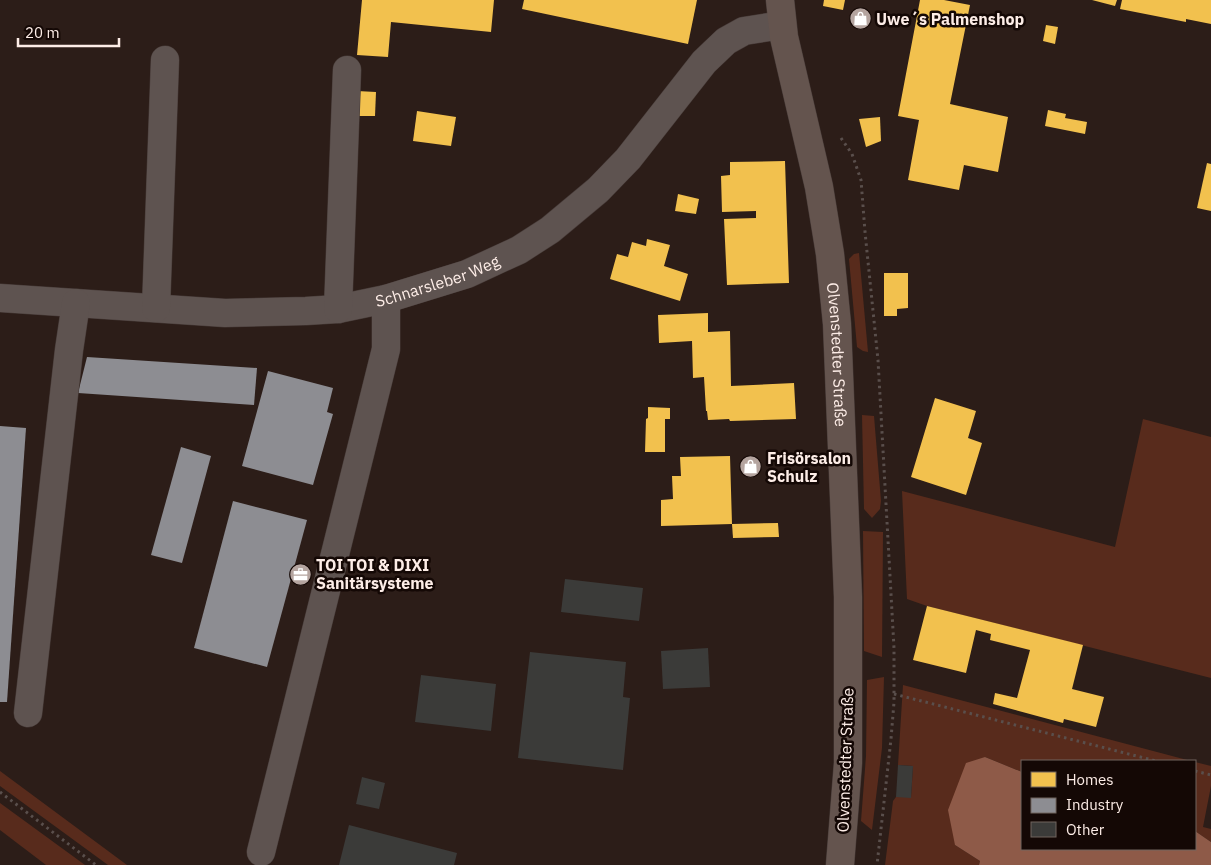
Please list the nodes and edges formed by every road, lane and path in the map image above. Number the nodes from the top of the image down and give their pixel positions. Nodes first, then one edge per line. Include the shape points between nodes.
1 (781, 12) edge
2 (165, 60) dead end
3 (347, 70) dead end
4 (0, 298) edge
5 (386, 299) junction
6 (76, 303) junction
7 (156, 308) junction
8 (338, 309) junction
9 (894, 694) dead end
10 (28, 713) dead end
11 (1152, 760) edge
12 (1196, 771) edge
13 (1211, 775) edge
14 (0, 792) edge
15 (261, 852) dead end
16 (96, 865) edge
17 (840, 865) edge

1 - 5 street, Schnarsleber Weg via 715,50 628,159 598,190 550,230 485,267
1 - 17 main road, Olvenstedter Straße via 819,186 830,254 836,324 848,635 848,763
2 - 7 street
3 - 8 street
4 - 6 street, Schnarsleber Weg
5 - 8 street, Schnarsleber Weg
5 - 15 street via 386,349
6 - 7 street, Schnarsleber Weg
6 - 10 street
7 - 8 street, Schnarsleber Weg via 225,313
9 - 11 path
12 - 13 path
14 - 16 path

